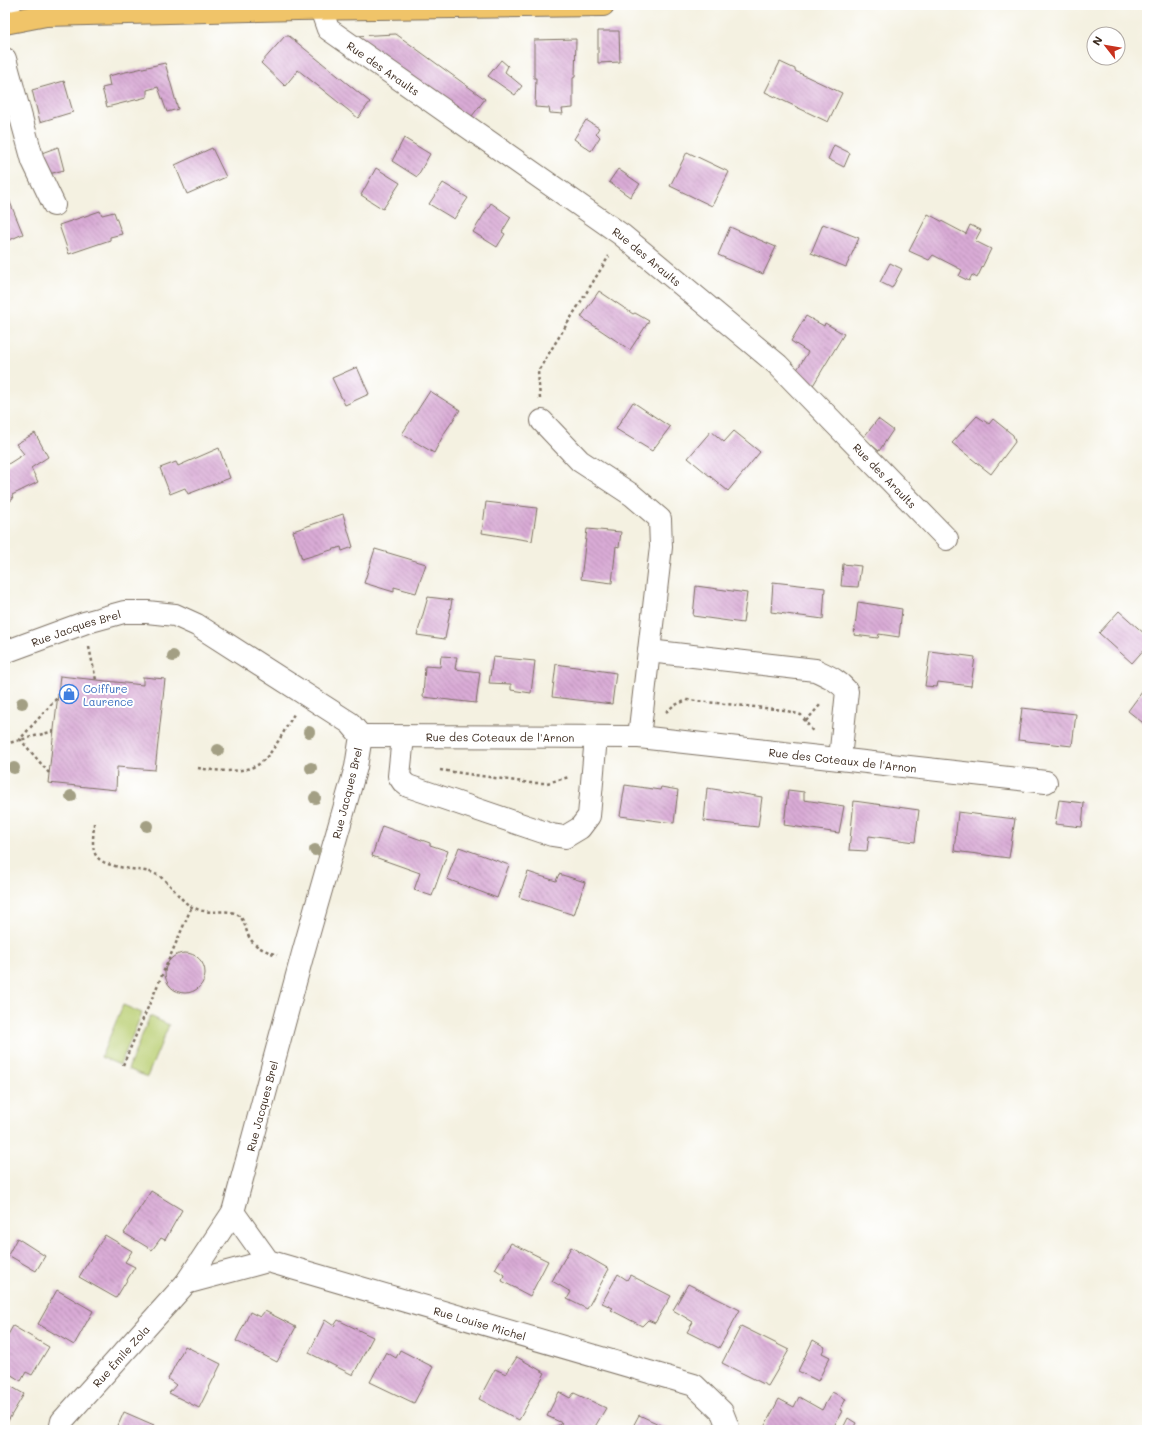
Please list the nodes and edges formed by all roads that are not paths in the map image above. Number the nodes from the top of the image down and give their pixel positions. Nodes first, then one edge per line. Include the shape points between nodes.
1 (10, 5) edge
2 (603, 5) edge
3 (295, 7) edge
4 (321, 9) junction
5 (5, 12) edge
6 (5, 23) edge
7 (5, 59) edge
8 (54, 205) dead end
9 (542, 421) road end
10 (947, 539) dead end
11 (649, 651) junction
12 (5, 652) edge
13 (640, 727) junction
14 (361, 736) junction
15 (402, 737) junction
16 (596, 737) junction
17 (840, 759) junction
18 (1046, 782) dead end
19 (233, 1212) junction
20 (268, 1262) junction
21 (186, 1283) junction
22 (59, 1427) edge
23 (729, 1430) edge

1 - 5 street
2 - 4 main road
3 - 4 main road
3 - 6 main road via 46,15
4 - 10 street, Rue des Araults via 328,29 622,235 778,365
7 - 8 street via 33,161
9 - 11 street via 580,461 632,495 660,519 661,547
11 - 13 street
11 - 17 street via 816,670 830,676 847,691
12 - 14 street, Rue Jacques Brel via 84,623 124,612 175,615 197,625 350,723
13 - 16 street, Rue des Coteaux de l'Arnon
13 - 17 street, Rue des Coteaux de l'Arnon
14 - 15 street, Rue des Coteaux de l'Arnon
14 - 19 street, Rue Jacques Brel via 356,767
15 - 16 street, Rue des Coteaux de l'Arnon
15 - 16 street via 399,776 408,786 552,835 565,837 580,828 588,816
17 - 18 street, Rue des Coteaux de l'Arnon
19 - 20 street
19 - 21 street, Rue Émile Zola
20 - 21 street
20 - 23 street, Rue Louise Michel via 694,1385 722,1412
21 - 22 street, Rue Émile Zola

